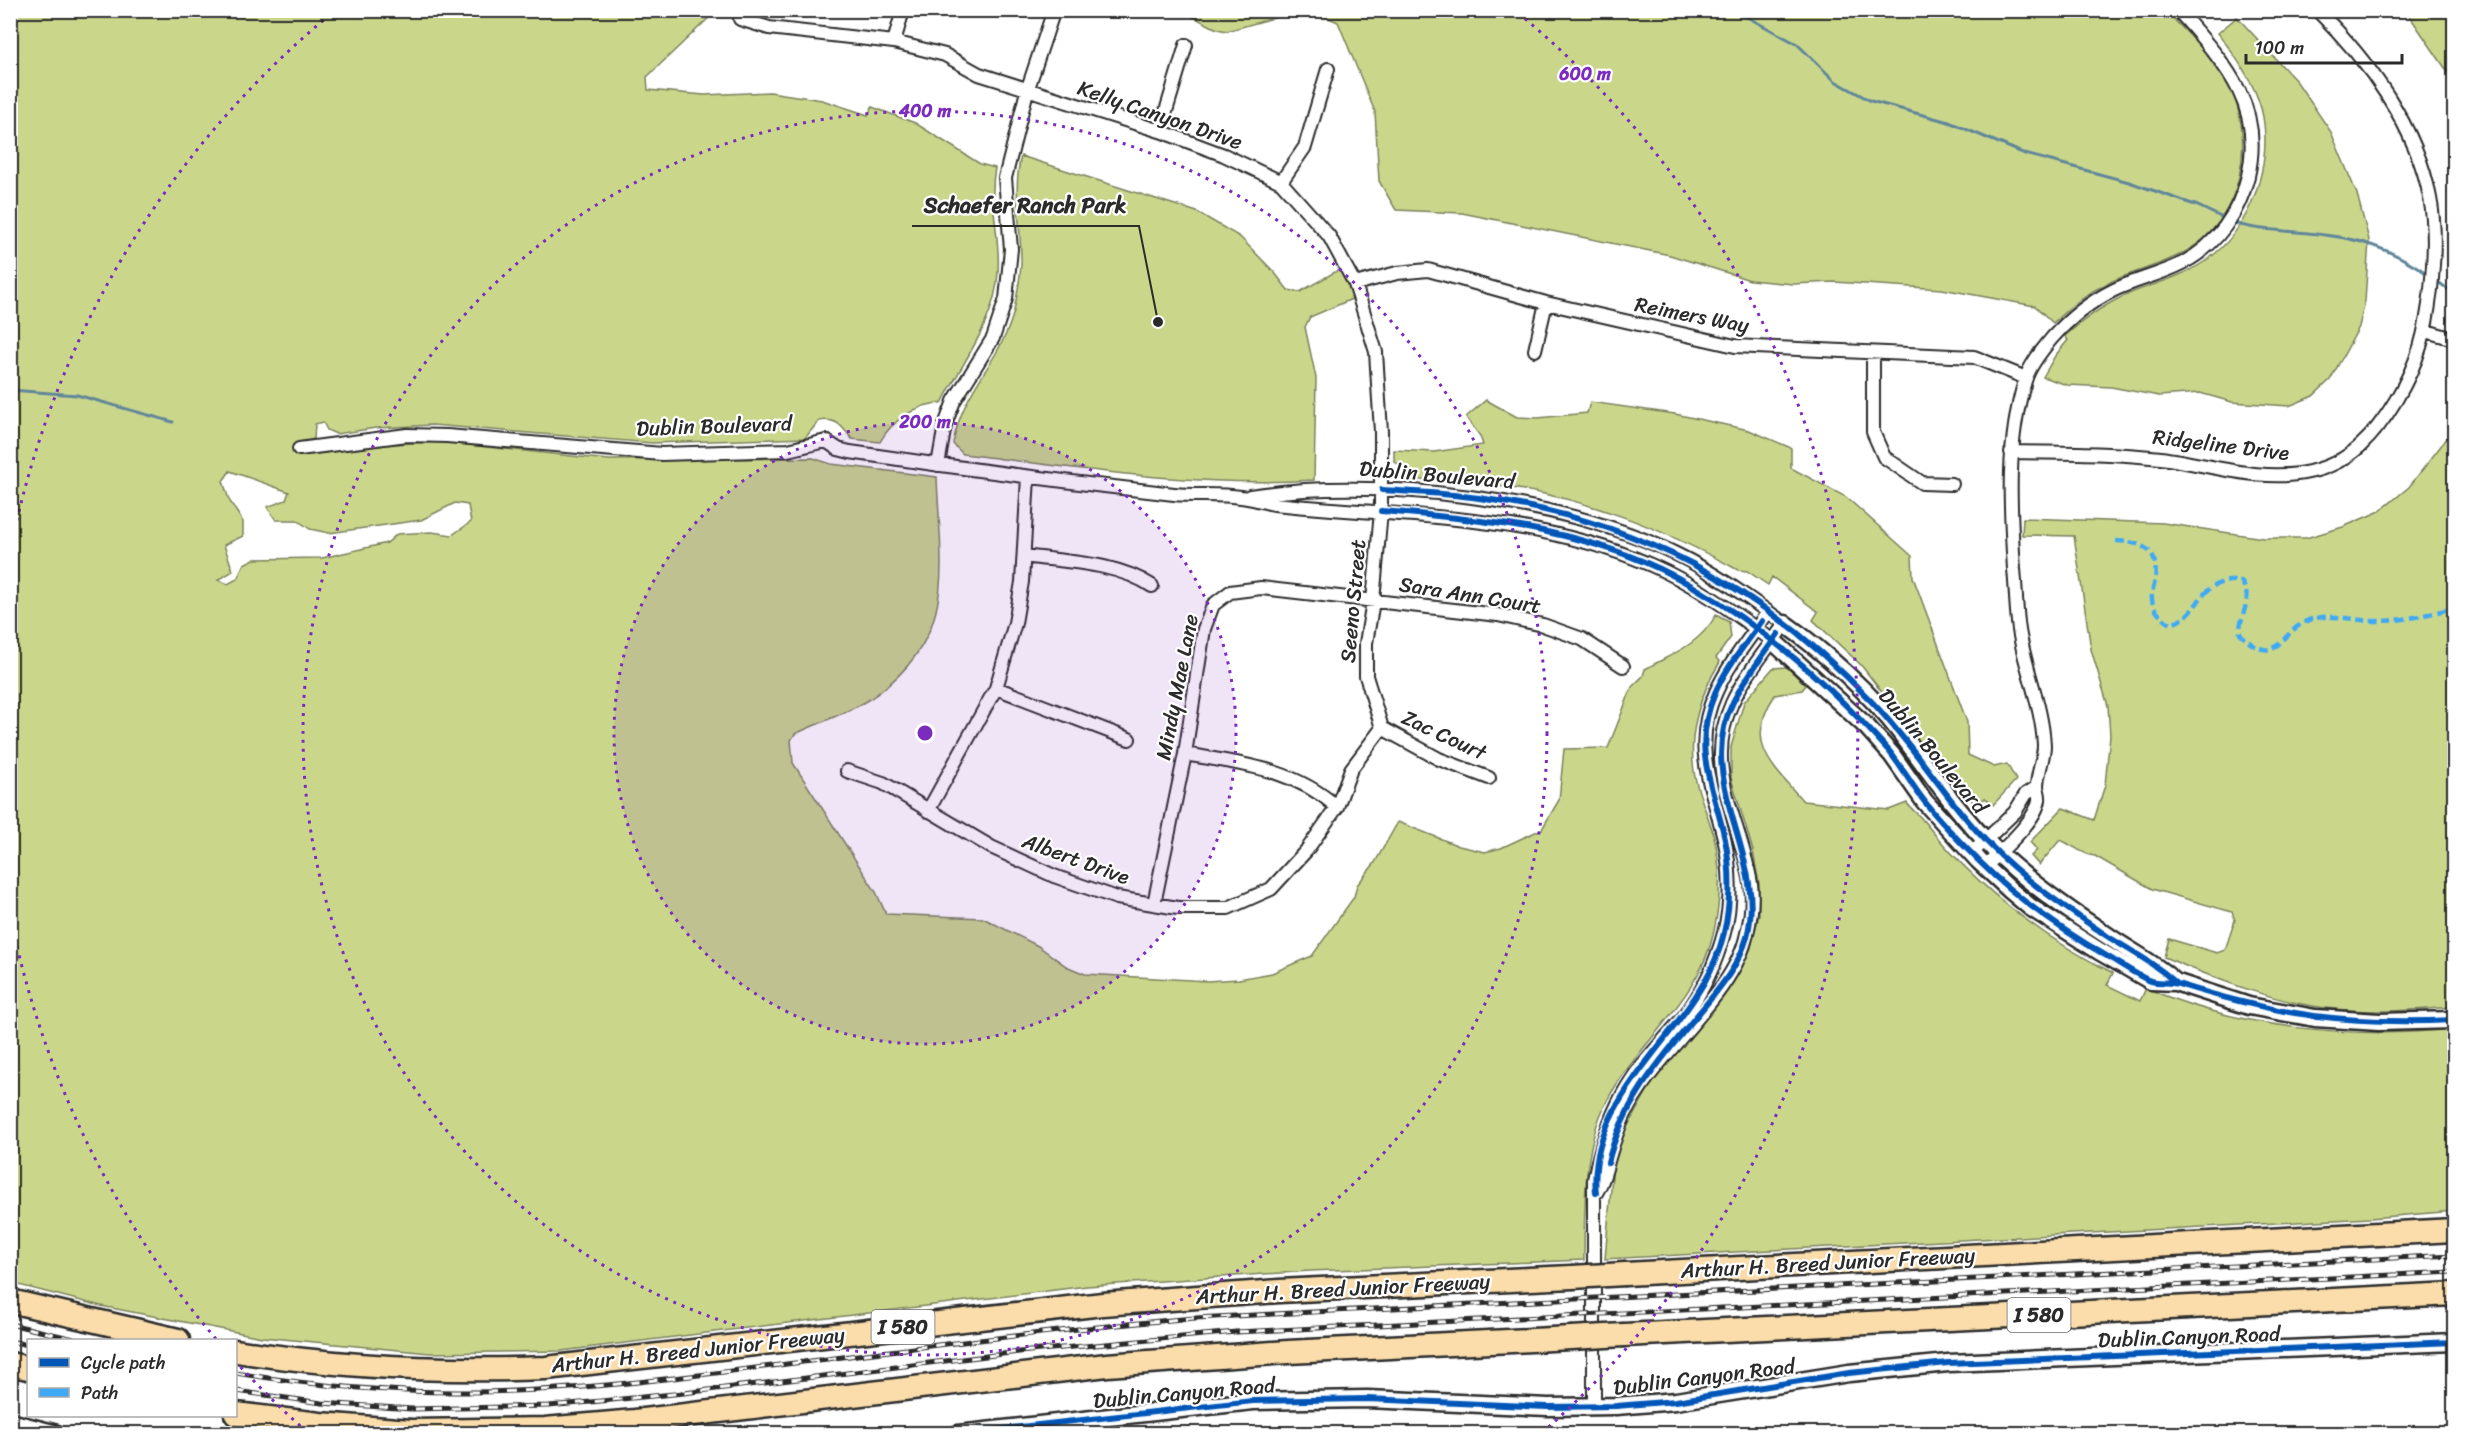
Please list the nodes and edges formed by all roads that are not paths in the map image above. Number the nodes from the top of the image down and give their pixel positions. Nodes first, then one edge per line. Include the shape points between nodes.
1 (903, 10) edge
2 (1054, 10) edge
3 (2178, 10) edge
4 (2318, 10) edge
5 (740, 19) dead end
6 (894, 42) junction
7 (1186, 45) dead end
8 (1328, 69) dead end
9 (1028, 91) junction
10 (1160, 131) junction
11 (1281, 182) junction
12 (1355, 284) junction
13 (1546, 303) junction
14 (2426, 331) junction
15 (2454, 339) edge
16 (1535, 350) dead end
17 (1873, 354) junction
18 (2026, 378) junction
19 (299, 449) dead end
20 (2011, 452) junction
21 (938, 465) junction
22 (1028, 477) junction
23 (1952, 484) dead end
24 (1382, 490) junction
25 (1243, 497) junction
26 (1382, 511) junction
27 (1024, 556) junction
28 (1152, 586) dead end
29 (1373, 600) junction
30 (1768, 612) junction
31 (1785, 624) junction
32 (1756, 629) junction
33 (1773, 641) junction
34 (1623, 666) dead end
35 (996, 688) junction
36 (1382, 728) junction
37 (1129, 739) dead end
38 (1185, 754) junction
39 (847, 771) dead end
40 (1489, 778) dead end
41 (2037, 787) junction
42 (1337, 807) junction
43 (928, 811) junction
44 (1986, 839) junction
45 (1972, 853) junction
46 (1999, 853) junction
47 (1985, 867) junction
48 (1154, 904) junction
49 (2175, 982) junction
50 (2454, 1020) edge
51 (1596, 1193) junction
52 (2454, 1230) edge
53 (2454, 1294) edge
54 (10, 1300) edge
55 (170, 1339) edge
56 (2454, 1342) edge
57 (237, 1352) edge
58 (10, 1364) edge
59 (27, 1368) edge
60 (1594, 1407) junction
61 (237, 1414) edge
62 (10, 1422) edge
63 (57, 1434) edge
64 (958, 1434) edge

1 - 6 street
2 - 9 street
3 - 18 street via 2240,88 2252,144 2244,194 2224,229 2205,248 2183,263 2112,291 2066,322
4 - 14 street, Ridgeline Drive via 2374,76 2421,164 2434,230
5 - 6 street, Kelly Canyon Drive via 769,28
6 - 9 street, Kelly Canyon Drive via 945,55 979,74
7 - 10 street
8 - 11 street via 1305,147
9 - 10 street, Kelly Canyon Drive
9 - 21 street via 1005,178 1011,249 1006,299 993,338 954,401
10 - 11 street, Kelly Canyon Drive
11 - 12 street, Kelly Canyon Drive via 1329,236
12 - 13 street, Reimers Way via 1428,270
12 - 24 street, Kelly Canyon Drive via 1376,352
13 - 16 street
13 - 17 street, Reimers Way via 1735,346
14 - 15 street
14 - 20 street, Ridgeline Drive via 2404,386 2360,449 2309,472 2285,476 2131,455
17 - 18 street, Reimers Way via 1974,357
17 - 23 street via 1873,432 1884,456 1922,483
18 - 20 street via 2015,416
19 - 21 street, Dublin Boulevard via 407,435 663,454 788,450 826,441 850,452
20 - 41 street via 2011,531 2019,630 2042,722 2044,748
21 - 22 street, Dublin Boulevard
22 - 25 street, Dublin Boulevard via 1178,494
22 - 27 street
24 - 25 street, Dublin Boulevard
24 - 26 street, Kelly Canyon Drive
24 - 30 street, Dublin Boulevard via 1477,497 1598,524 1677,554 1723,579
25 - 26 street, Dublin Boulevard via 1269,503
26 - 29 street, Seeno Street
26 - 32 street, Dublin Boulevard via 1483,520 1552,532 1602,546 1692,586
27 - 28 street via 1138,576
27 - 35 street via 1015,623
29 - 34 street, Sara Ann Court via 1498,615 1543,625 1582,639
29 - 36 street, Seeno Street via 1366,676
29 - 38 street, Mindy Mae Lane via 1261,588 1230,592 1213,605 1203,629
30 - 31 street, Dublin Boulevard
30 - 32 street
31 - 33 street
31 - 44 main road, Dublin Boulevard via 1808,640 1878,708
32 - 33 street, Dublin Boulevard
32 - 51 street via 1715,693 1704,739 1708,785 1725,839 1729,867 1725,930 1710,974 1696,999 1624,1093 1608,1124 1594,1180
33 - 45 main road, Dublin Boulevard via 1866,726 1925,802
33 - 51 street via 1732,703 1720,752 1726,800 1751,886 1747,937 1729,975 1636,1094 1620,1125
35 - 37 street
35 - 43 street
36 - 40 street, Zac Court via 1438,759
36 - 42 street, Albert Drive via 1352,769
38 - 42 street via 1253,766 1302,781
38 - 48 street, Mindy Mae Lane
39 - 43 street, Albert Drive via 883,783
41 - 44 street
41 - 46 street via 2039,800 2027,822
42 - 48 street, Albert Drive via 1306,851 1271,889 1228,908
43 - 48 street, Albert Drive via 991,847 1054,876 1117,898
44 - 45 street
44 - 46 main road, Dublin Boulevard
45 - 47 main road, Dublin Boulevard
46 - 47 street
46 - 49 main road, Dublin Boulevard via 2052,896 2158,966
47 - 49 main road, Dublin Boulevard via 2030,907 2099,951 2151,981
49 - 50 main road, Dublin Boulevard via 2249,1006 2315,1018 2379,1022
51 - 60 street
52 - 57 highway, Arthur H. Breed Junior Freeway / I 580, bridge via 1148,1300 546,1368 380,1368
53 - 61 highway, I 580, bridge via 1288,1352 1119,1364 545,1429 411,1431
54 - 55 highway
56 - 60 main road, Dublin Canyon Road via 1948,1363 1849,1373 1676,1401
58 - 59 highway
60 - 64 main road, Dublin Canyon Road via 1382,1399 1286,1400 1199,1406
62 - 63 main road

